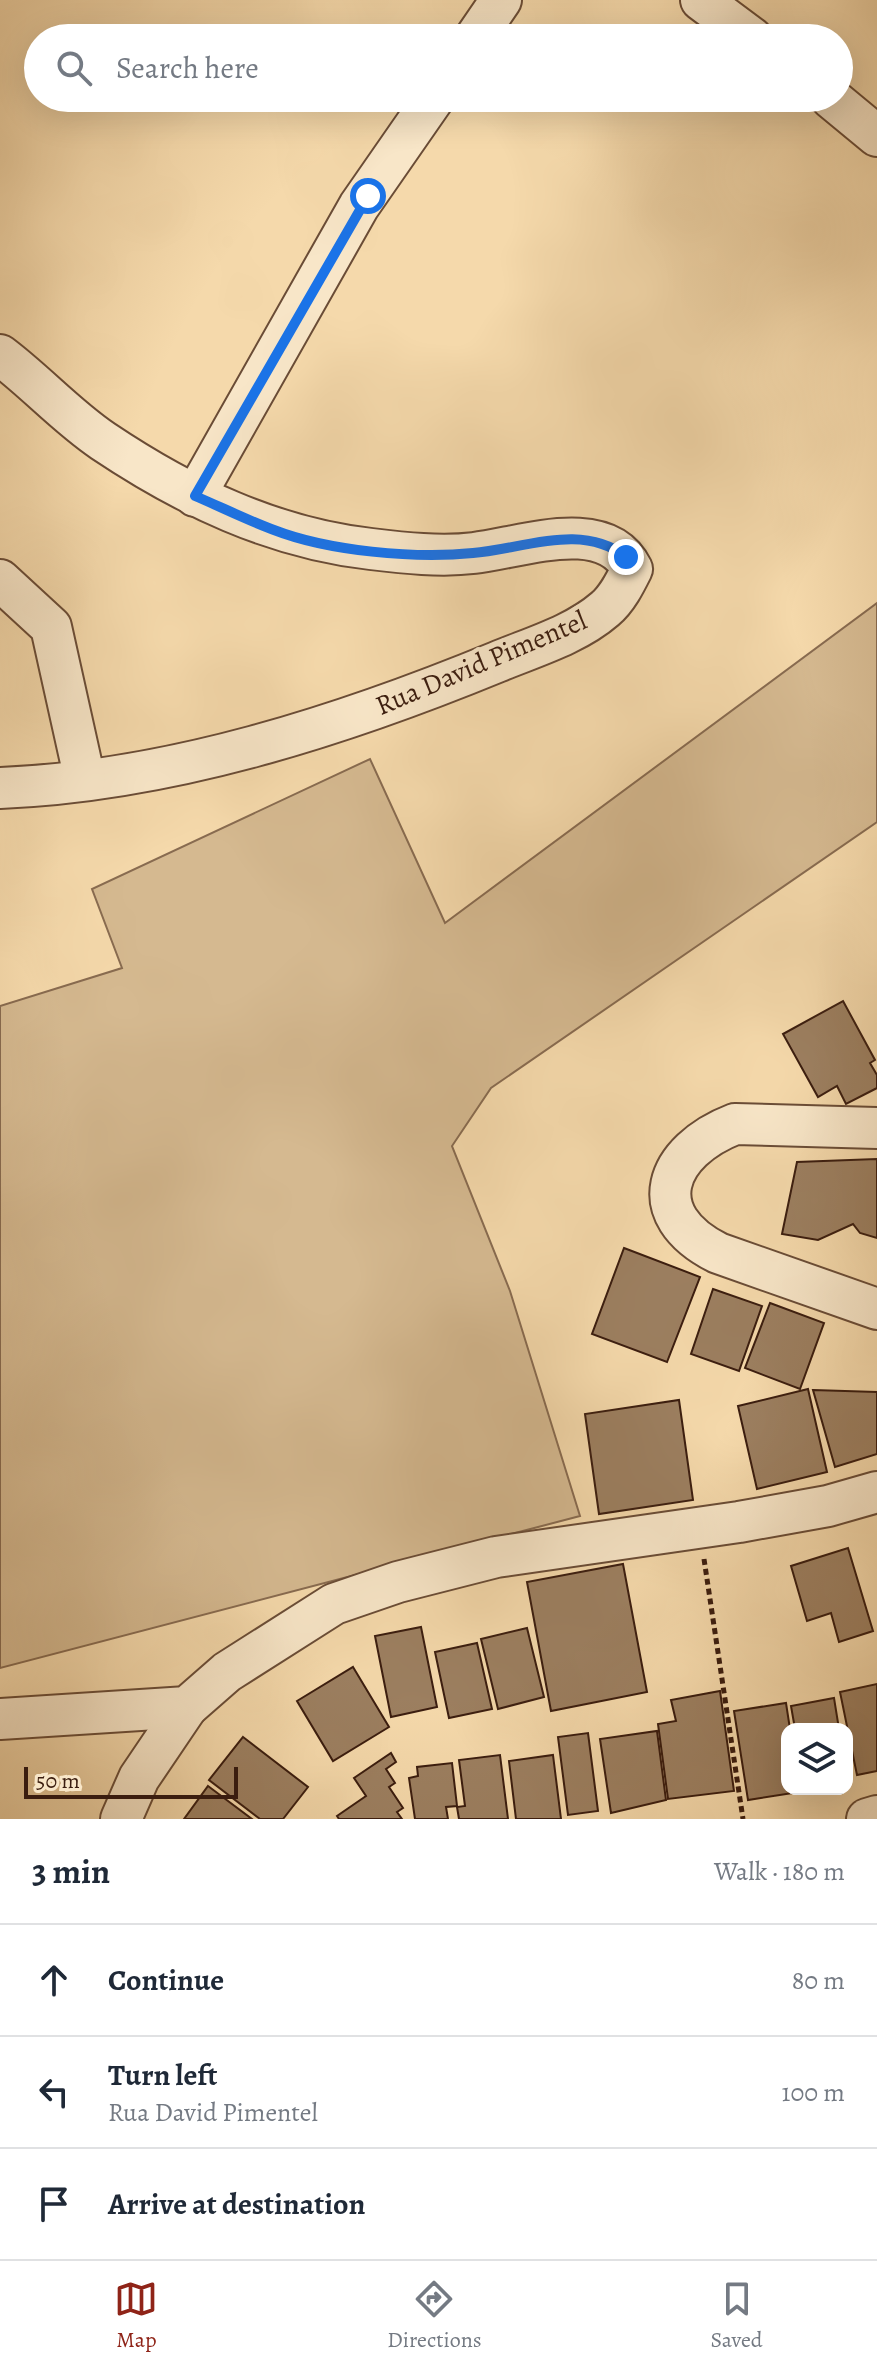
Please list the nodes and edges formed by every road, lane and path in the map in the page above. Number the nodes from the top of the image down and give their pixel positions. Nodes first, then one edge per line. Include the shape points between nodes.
1 (501, 0) edge
2 (701, 0) edge
3 (485, 24) edge
4 (733, 24) edge
5 (424, 112) edge
6 (848, 112) edge
7 (877, 136) edge
8 (0, 355) edge
9 (195, 496) junction
10 (0, 580) edge
11 (85, 780) junction
12 (0, 788) edge
13 (877, 1128) edge
14 (877, 1309) edge
15 (877, 1492) edge
16 (700, 1528) junction
17 (187, 1707) junction
18 (0, 1719) edge
19 (877, 1816) edge
20 (121, 1819) edge
21 (743, 1819) edge
22 (867, 1819) edge

1 - 3 street
2 - 4 street
5 - 9 street via 359,206
6 - 7 street
8 - 9 street, Rua David Pimentel via 101,440
9 - 11 street, Rua David Pimentel via 276,531 326,543 472,554 587,540 613,547 632,569 606,609 572,631 478,669 272,740
10 - 11 street via 51,627
11 - 12 street, Rua David Pimentel
13 - 14 street via 735,1124 688,1151 671,1188 671,1207 681,1229 718,1253
15 - 16 street
16 - 17 street via 496,1557 334,1604 227,1672
16 - 21 path
17 - 18 street
17 - 20 street via 139,1778
19 - 22 street

